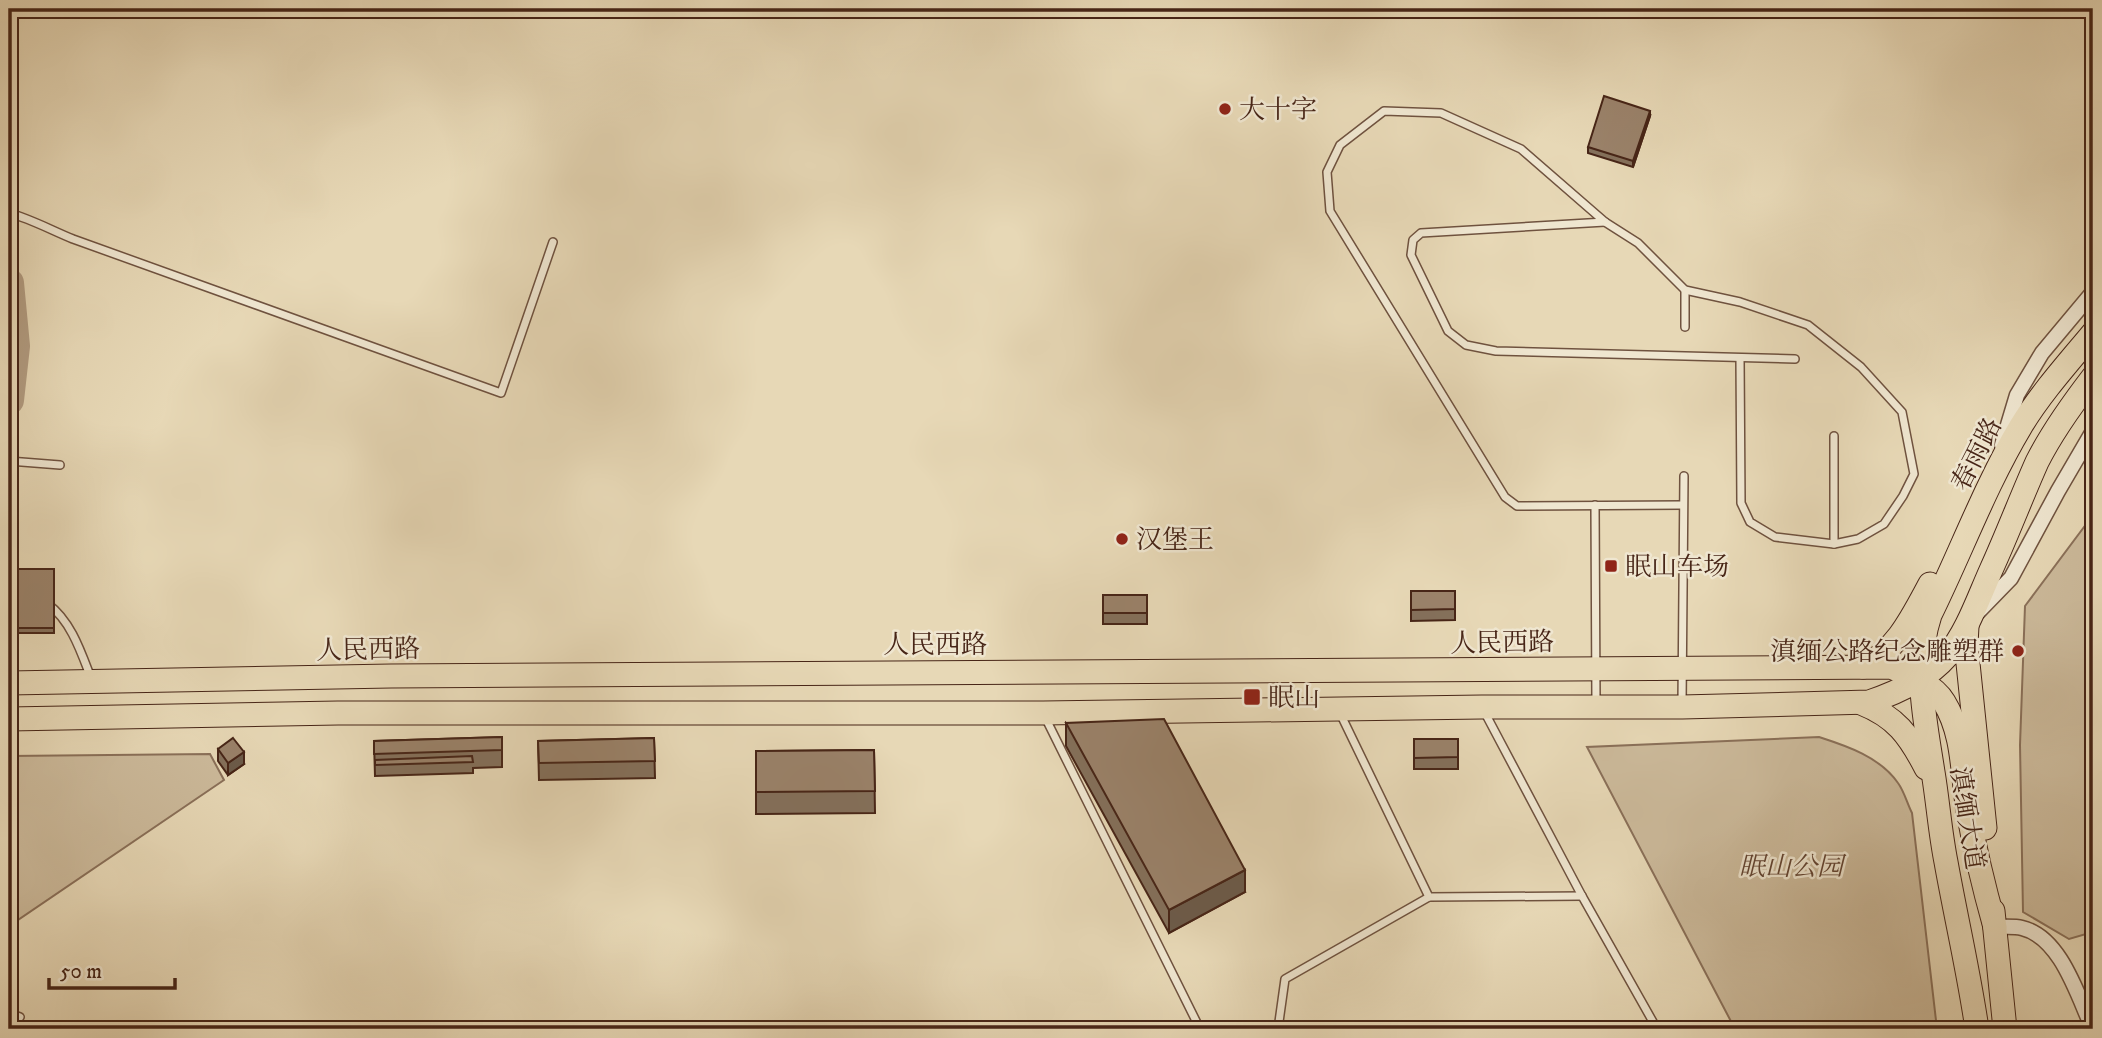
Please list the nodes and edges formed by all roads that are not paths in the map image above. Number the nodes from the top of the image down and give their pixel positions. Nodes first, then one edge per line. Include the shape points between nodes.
1 (10, 213) edge
2 (1605, 222) junction
3 (553, 242) dead end
4 (1685, 290) junction
5 (2093, 292) edge
6 (1685, 327) dead end
7 (2093, 333) edge
8 (1740, 358) junction
9 (1795, 359) dead end
10 (2093, 377) edge
11 (2093, 431) edge
12 (1834, 436) dead end
13 (10, 461) edge
14 (60, 465) dead end
15 (1994, 474) junction
16 (1684, 476) dead end
17 (1595, 505) junction
18 (1683, 505) junction
19 (1834, 544) junction
20 (34, 601) edge
21 (1930, 615) joint
22 (1967, 623) junction
23 (1863, 667) junction
24 (1596, 668) junction
25 (1683, 668) junction
26 (1919, 680) junction
27 (93, 682) junction
28 (9, 683) edge
29 (1861, 703) junction
30 (1482, 707) junction
31 (1596, 707) junction
32 (1682, 707) junction
33 (1338, 709) junction
34 (1043, 713) junction
35 (9, 719) edge
36 (1934, 775) junction
37 (1937, 802) junction
38 (1977, 864) junction
39 (1582, 896) junction
40 (1429, 897) junction
41 (1995, 927) junction
42 (9, 1013) edge
43 (20, 1017) dead end
44 (1200, 1029) edge
45 (1278, 1029) edge
46 (1657, 1029) edge
47 (1977, 1029) edge
48 (2006, 1029) edge
49 (2093, 1029) edge

1 - 3 lane via 501,393
2 - 4 lane via 1638,243
2 - 8 lane via 1421,233 1413,240 1411,255 1448,331 1466,345 1496,351
2 - 17 lane via 1521,149 1441,113 1384,111 1340,145 1327,172 1330,211 1505,497 1517,506
4 - 6 lane
4 - 19 lane via 1740,302 1808,325 1861,367 1902,412 1914,474 1903,496 1884,523 1858,539
5 - 15 street via 2042,353 2017,395
7 - 15 main road, 春雨路 via 2022,424
8 - 9 lane
8 - 19 lane via 1741,503 1750,522 1775,537
10 - 22 main road via 2038,460
11 - 22 street via 2011,578
12 - 19 lane
13 - 14 lane
15 - 21 main road, 春雨路
15 - 23 main road via 1897,642
16 - 18 lane
17 - 18 lane
17 - 24 lane
18 - 25 lane
20 - 27 lane via 47,604 60,615
21 - 26 main road, 滇缅大道
22 - 26 main road via 1945,657
22 - 41 main road, 滇缅大道
23 - 25 main road, 人民西路
23 - 26 main road, 人民西路 via 1891,667
24 - 25 main road, 人民西路
24 - 27 main road, 人民西路
24 - 31 lane
25 - 32 lane
26 - 29 main road via 1891,695
26 - 36 main road, 滇缅大道
26 - 38 main road, 人民西路 via 1943,699 1953,717
27 - 28 main road, 人民西路
29 - 32 main road
29 - 37 main road via 1880,710 1912,741
30 - 31 main road
30 - 33 main road
30 - 39 lane
31 - 32 main road
33 - 34 main road
33 - 40 lane
34 - 35 main road via 338,713
34 - 44 lane
36 - 37 main road, 滇缅大道
36 - 38 main road via 1937,764 1949,767 1958,816
37 - 47 main road, 滇缅大道
38 - 41 main road
39 - 40 lane
39 - 46 lane
40 - 45 lane via 1285,979
41 - 48 main road, 滇缅大道
41 - 49 street via 2023,928 2056,950
42 - 43 lane

